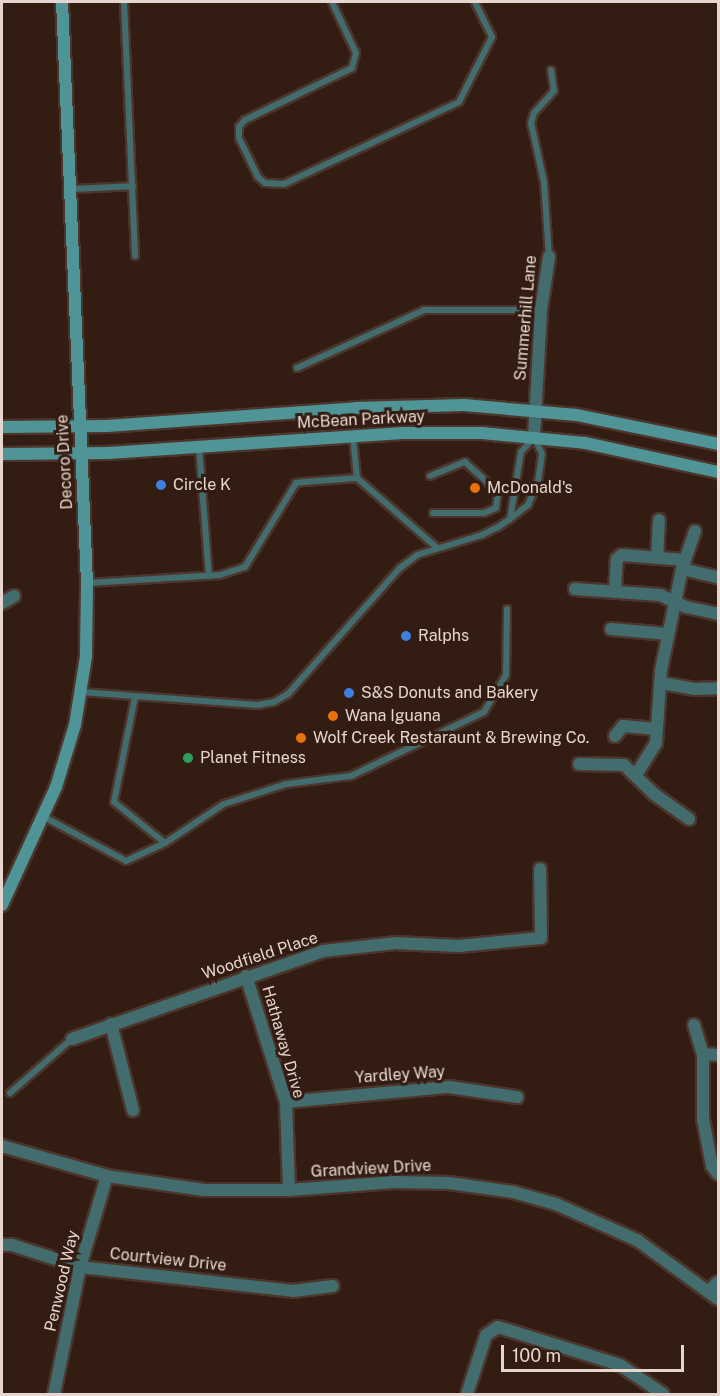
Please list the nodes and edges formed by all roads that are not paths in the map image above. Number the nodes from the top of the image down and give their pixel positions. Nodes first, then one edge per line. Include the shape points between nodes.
1 (62, 2) edge
2 (124, 2) edge
3 (332, 2) edge
4 (475, 2) edge
5 (551, 70) dead end
6 (132, 186) junction
7 (70, 189) junction
8 (135, 256) dead end
9 (549, 257) joint
10 (541, 310) junction
11 (297, 368) dead end
12 (536, 410) junction
13 (2, 427) edge
14 (80, 427) junction
15 (353, 436) junction
16 (534, 437) junction
17 (718, 444) edge
18 (199, 447) junction
19 (2, 454) edge
20 (82, 454) junction
21 (718, 472) edge
22 (430, 476) dead end
23 (357, 478) junction
24 (433, 513) dead end
25 (510, 519) junction
26 (659, 520) dead end
27 (695, 531) dead end
28 (436, 547) junction
29 (657, 558) junction
30 (684, 564) junction
31 (209, 576) junction
32 (718, 577) edge
33 (87, 583) junction
34 (576, 589) dead end
35 (615, 592) junction
36 (14, 596) dead end
37 (675, 600) junction
38 (2, 603) edge
39 (507, 609) dead end
40 (718, 615) edge
41 (611, 629) dead end
42 (668, 634) junction
43 (661, 683) junction
44 (718, 688) edge
45 (81, 693) junction
46 (135, 697) junction
47 (657, 729) junction
48 (615, 736) dead end
49 (579, 764) dead end
50 (636, 775) junction
51 (44, 818) junction
52 (689, 819) dead end
53 (165, 843) junction
54 (540, 869) dead end
55 (5, 889) edge
56 (2, 905) edge
57 (246, 976) junction
58 (111, 1024) junction
59 (694, 1025) dead end
60 (72, 1039) joint
61 (704, 1054) junction
62 (718, 1054) edge
63 (10, 1093) dead end
64 (517, 1097) dead end
65 (286, 1102) junction
66 (133, 1110) dead end
67 (2, 1146) edge
68 (718, 1174) edge
69 (107, 1176) junction
70 (289, 1190) junction
71 (2, 1245) edge
72 (80, 1267) junction
73 (333, 1286) dead end
74 (716, 1290) edge
75 (54, 1395) edge
76 (467, 1395) edge
77 (663, 1395) edge

1 - 7 main road, Decoro Drive
2 - 6 lane
3 - 4 lane via 356,53 352,68 245,120 239,127 249,158 265,183 284,184 459,102 492,38
5 - 9 lane, Summerhill Lane via 554,91 534,113 531,123 544,182
6 - 7 lane
6 - 8 lane
7 - 14 main road, Decoro Drive
9 - 10 street, Summerhill Lane
10 - 11 lane via 424,310
10 - 12 street, Summerhill Lane
12 - 14 main road, McBean Parkway via 392,406
12 - 16 street, Summerhill Lane
12 - 17 main road, McBean Parkway via 619,421
13 - 14 main road, McBean Parkway
14 - 20 main road, Decoro Drive
15 - 16 main road, McBean Parkway via 442,432
15 - 18 main road, McBean Parkway
15 - 23 lane
16 - 21 main road, McBean Parkway via 623,449
16 - 25 lane via 521,452
16 - 25 lane via 542,454 538,482 528,505
18 - 20 main road, McBean Parkway
18 - 31 lane
19 - 20 main road, McBean Parkway
20 - 33 main road, Decoro Drive
22 - 24 lane via 465,462 498,492 496,508 484,513
23 - 28 lane
23 - 31 lane via 296,483 245,567
25 - 28 lane via 482,535
26 - 29 street
27 - 30 street
28 - 46 lane via 400,568 288,694 274,702 258,705
29 - 30 street
29 - 35 street via 622,555 617,559
30 - 32 street
30 - 37 street
31 - 33 lane
33 - 45 main road, Decoro Drive
34 - 35 street
35 - 37 street
36 - 38 street
37 - 40 street
37 - 42 street
39 - 53 lane via 506,675 484,712 351,776 286,784 224,804
41 - 42 street
42 - 43 street
43 - 44 street via 695,689
43 - 47 street
45 - 46 lane
45 - 51 main road, Decoro Drive via 67,756
46 - 53 lane via 114,802
47 - 48 street via 623,726
47 - 50 street via 656,743
49 - 50 street via 624,765
50 - 52 street via 654,795
51 - 53 lane via 126,861
51 - 55 main road, Decoro Drive
54 - 57 street, Woodfield Place via 541,938 459,946 395,943 323,951
55 - 56 main road, Decoro Drive
57 - 58 street, Woodfield Place
57 - 65 street, Hathaway Drive
58 - 60 street, Woodfield Place
58 - 66 street
59 - 61 street
60 - 63 lane
61 - 62 street
61 - 68 street via 703,1119 712,1166
64 - 65 street, Yardley Way via 449,1087
65 - 70 street, Hathaway Drive
67 - 69 street, Grandview Drive
69 - 70 street, Grandview Drive via 204,1190
69 - 72 street, Penwood Way
70 - 74 street, Grandview Drive via 395,1182 449,1183 513,1192 556,1204 637,1240
71 - 72 street, Courtview Drive
72 - 73 street, Courtview Drive via 293,1291
72 - 75 street, Penwood Way
76 - 77 street via 486,1335 498,1328 620,1365

